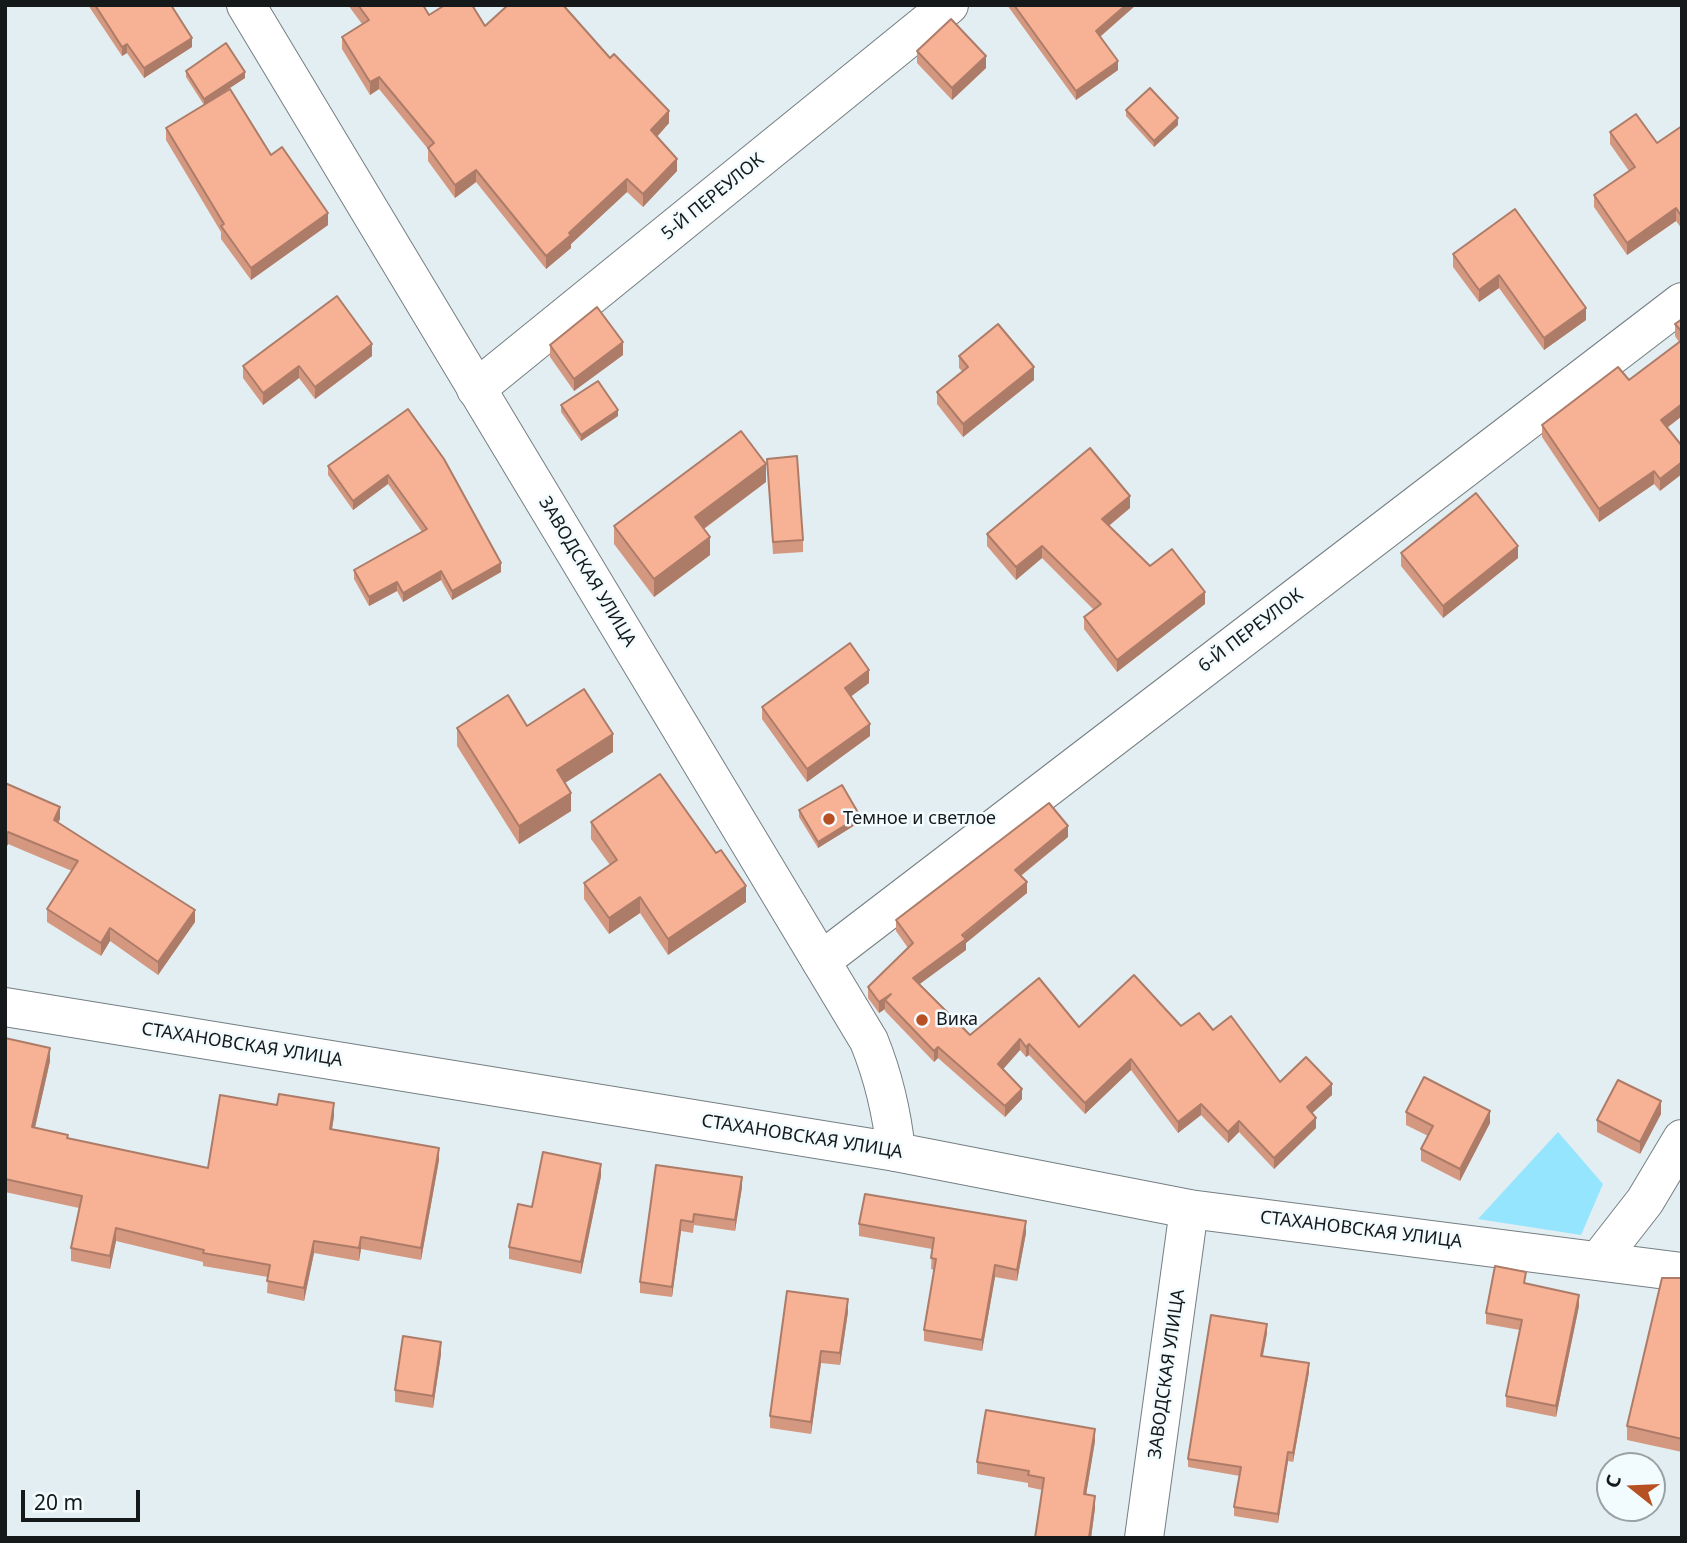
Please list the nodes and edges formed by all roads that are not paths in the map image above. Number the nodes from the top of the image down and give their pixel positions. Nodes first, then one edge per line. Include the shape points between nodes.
1 (246, 5) edge
2 (949, 5) edge
3 (1682, 302) edge
4 (476, 389) junction
5 (821, 961) junction
6 (5, 1007) edge
7 (1682, 1139) edge
8 (896, 1152) junction
9 (1189, 1209) junction
10 (1599, 1260) junction
11 (1682, 1272) edge
12 (1144, 1538) edge

1 - 4 street, ЗАВОДСКАЯ УЛИЦА
2 - 4 street, 5-Й ПЕРЕУЛОК
3 - 5 street, 6-Й ПЕРЕУЛОК
4 - 5 street, ЗАВОДСКАЯ УЛИЦА
5 - 8 street, ЗАВОДСКАЯ УЛИЦА via 878,1063 892,1112
6 - 8 street, СТАХАНОВСКАЯ УЛИЦА
7 - 10 street via 1646,1201
8 - 9 street, СТАХАНОВСКАЯ УЛИЦА
9 - 10 street, СТАХАНОВСКАЯ УЛИЦА
9 - 12 street, ЗАВОДСКАЯ УЛИЦА
10 - 11 street, СТАХАНОВСКАЯ УЛИЦА

